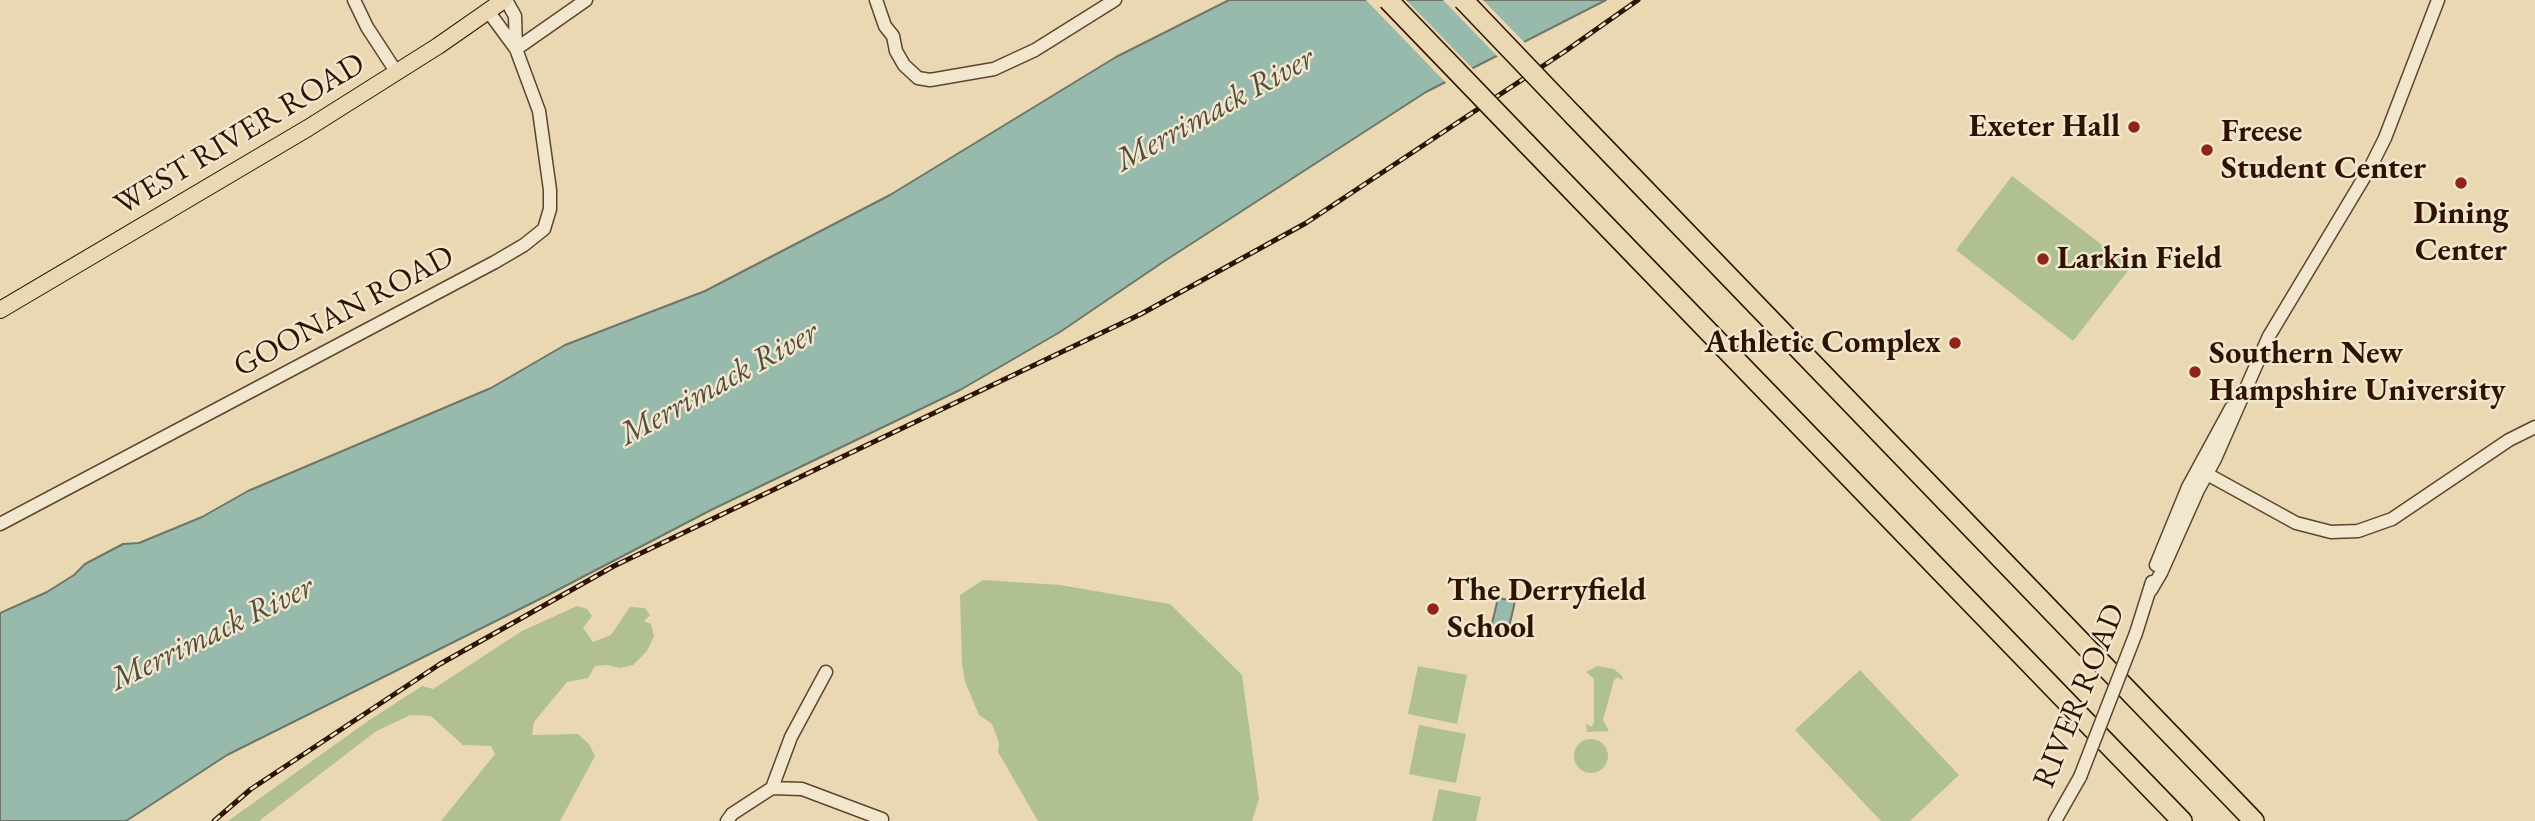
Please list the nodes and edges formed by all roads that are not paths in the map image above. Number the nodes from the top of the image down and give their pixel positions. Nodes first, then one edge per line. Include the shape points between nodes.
1 (354, 0) edge
2 (505, 0) edge
3 (586, 0) edge
4 (876, 0) edge
5 (1115, 0) edge
6 (1388, 0) edge
7 (1463, 0) edge
8 (2438, 0) edge
9 (488, 11) junction
10 (516, 49) junction
11 (397, 73) junction
12 (0, 310) edge
13 (2245, 387) junction
14 (2535, 427) edge
15 (2207, 474) junction
16 (0, 524) edge
17 (2151, 590) junction
18 (827, 672) dead end
19 (772, 788) junction
20 (882, 819) dead end
21 (727, 821) edge
22 (2056, 821) edge
23 (2182, 821) edge
24 (2254, 821) edge

1 - 11 street
2 - 9 main road, WEST RIVER ROAD
2 - 10 street, GOONAN ROAD via 515,16
3 - 10 street
4 - 5 street via 904,65 918,78 930,80 994,69 1035,50
6 - 23 highway, bridge
7 - 24 highway, bridge
8 - 13 street via 2385,138 2269,337
9 - 10 street, GOONAN ROAD
9 - 11 main road, WEST RIVER ROAD
10 - 16 street, GOONAN ROAD via 533,88 544,134 550,209 544,229 495,262
11 - 12 main road, WEST RIVER ROAD
13 - 15 street, RIVER ROAD
13 - 17 street, RIVER ROAD via 2188,487 2154,571
14 - 15 street via 2392,519 2358,531 2331,532 2296,523
15 - 17 street, RIVER ROAD
17 - 22 street, RIVER ROAD, bridge via 2080,777
18 - 19 street via 791,737
19 - 20 street via 802,789
19 - 21 street

